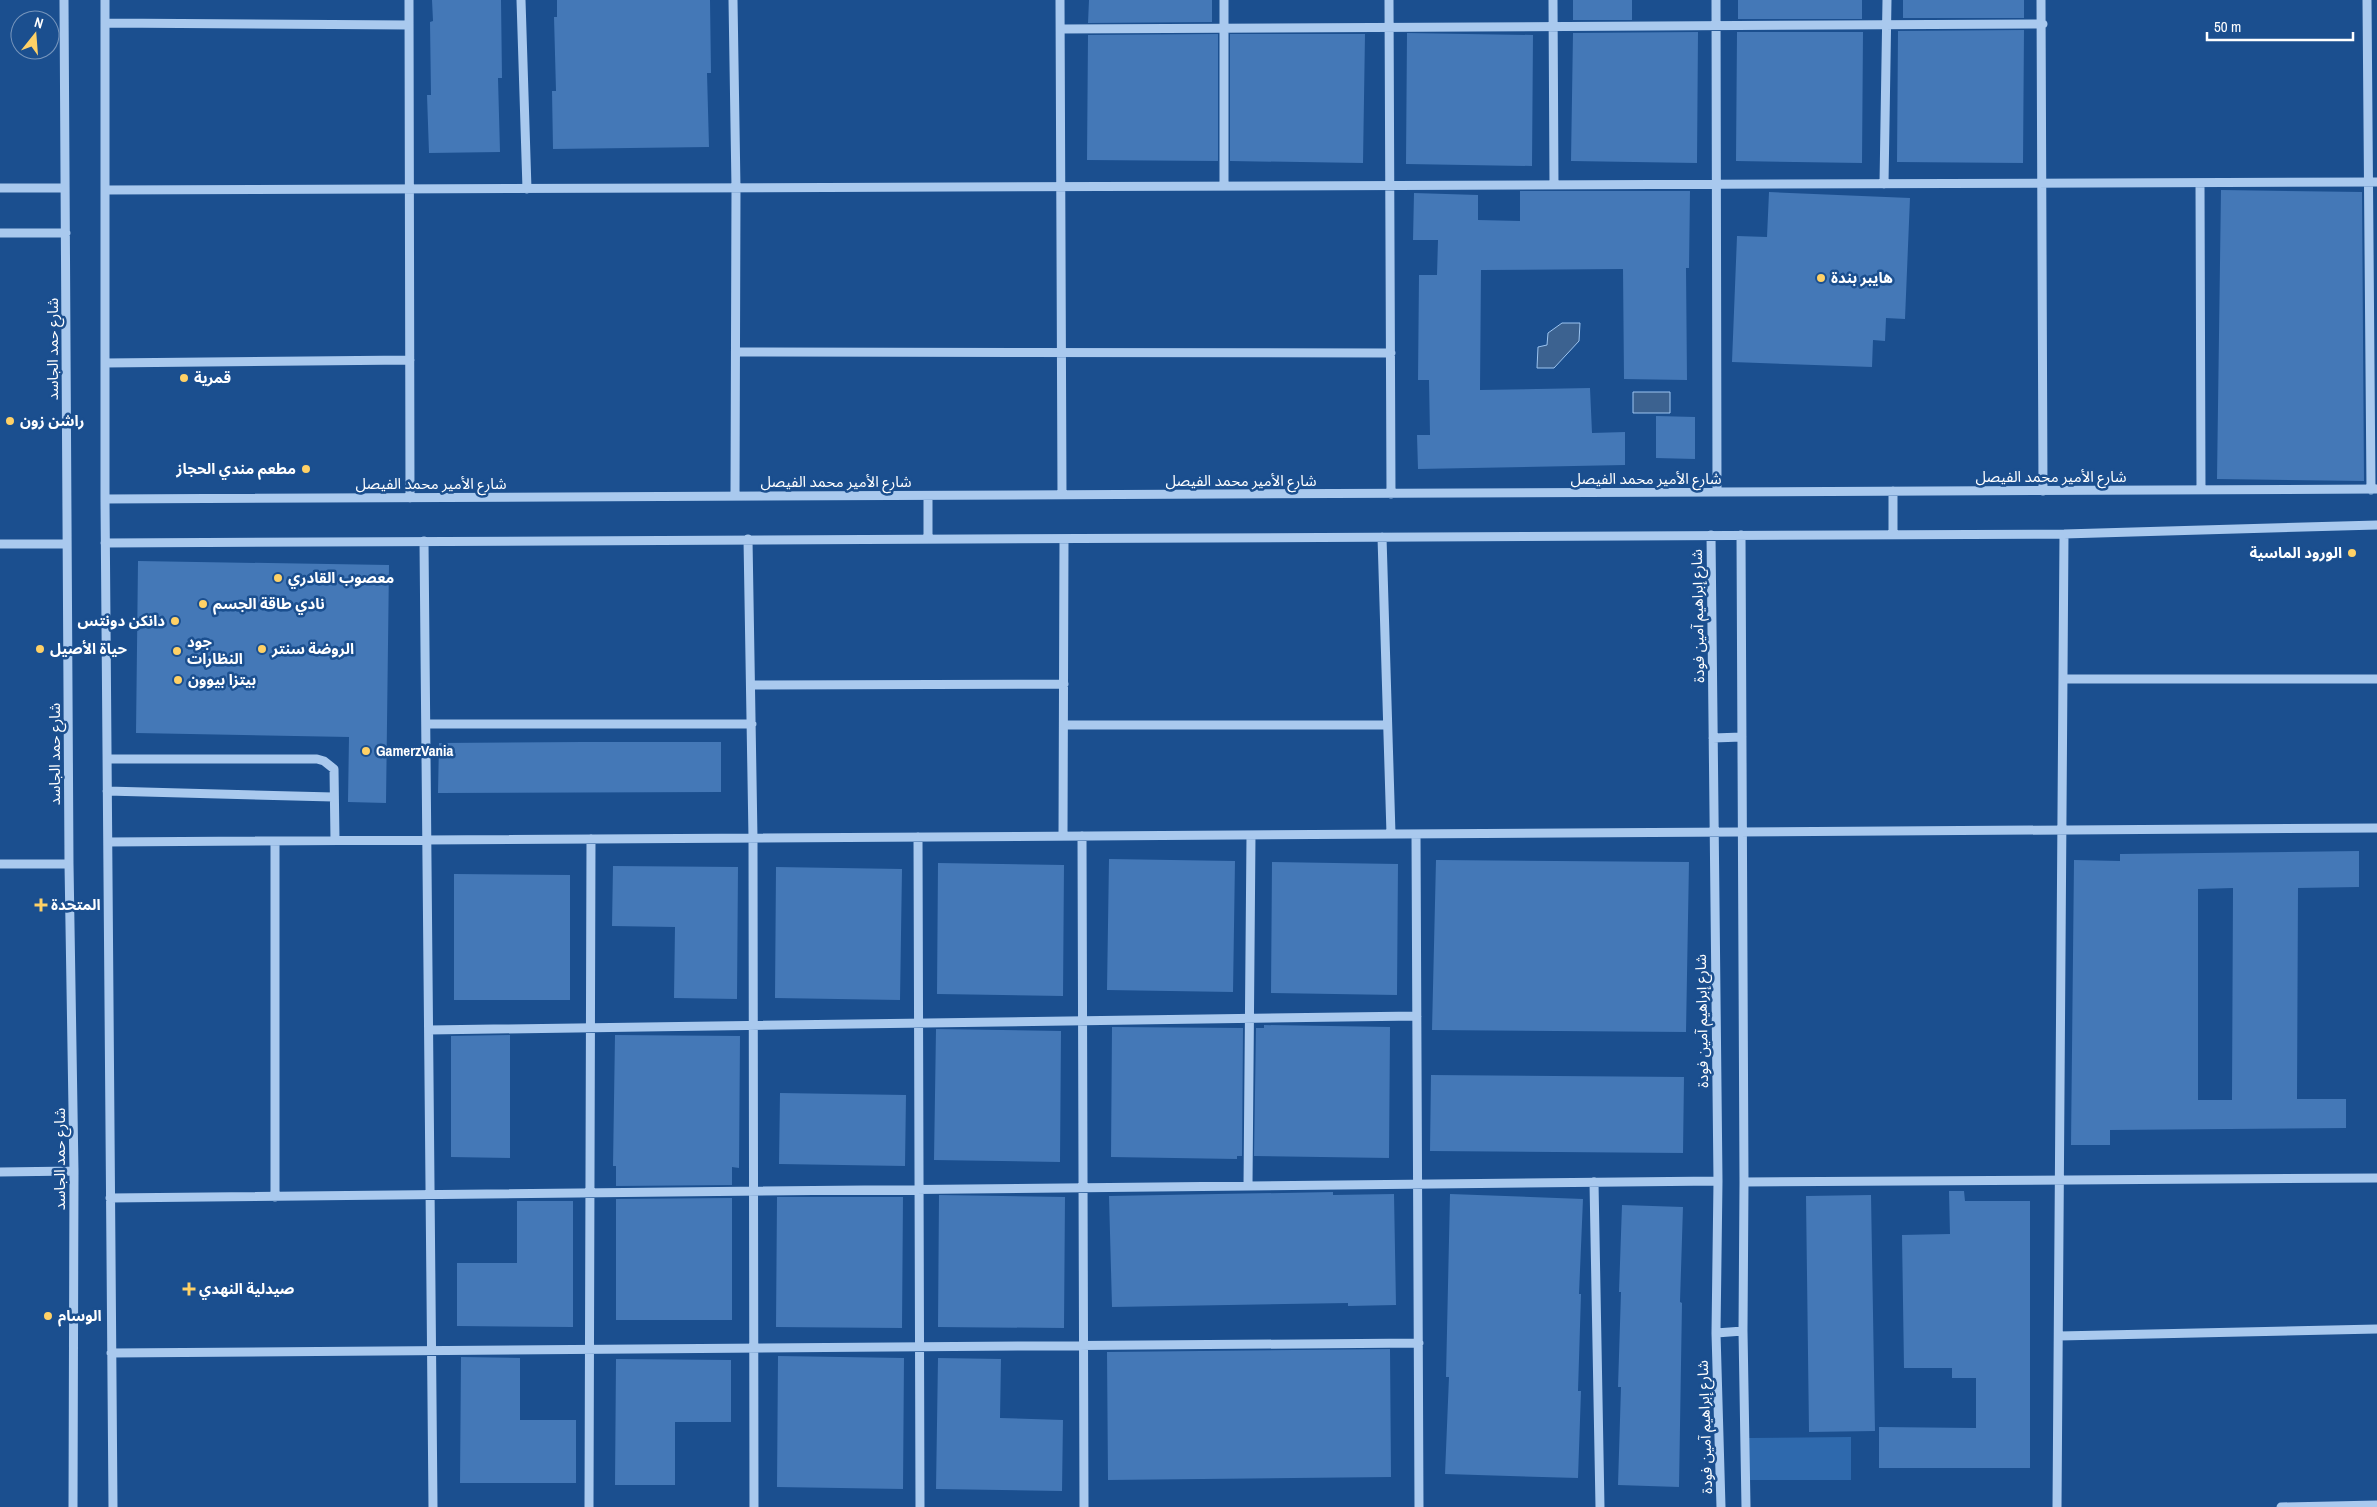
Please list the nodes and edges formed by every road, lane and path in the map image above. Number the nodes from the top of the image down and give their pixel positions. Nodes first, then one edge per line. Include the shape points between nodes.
1 (64, 0) edge
2 (105, 0) edge
3 (409, 0) edge
4 (521, 0) edge
5 (733, 0) edge
6 (1060, 0) edge
7 (1224, 0) edge
8 (1389, 0) edge
9 (1553, 0) edge
10 (1716, 0) edge
11 (1887, 0) edge
12 (2042, 0) edge
13 (2367, 0) edge
14 (105, 23) junction
15 (2043, 24) junction
16 (409, 25) junction
17 (1716, 26) junction
18 (1887, 26) junction
19 (1553, 27) junction
20 (1224, 28) junction
21 (1390, 28) junction
22 (1061, 29) junction
23 (2373, 182) edge
24 (1884, 184) junction
25 (2043, 184) junction
26 (2200, 184) junction
27 (1554, 185) junction
28 (1717, 185) junction
29 (1224, 186) junction
30 (1390, 186) junction
31 (1061, 187) junction
32 (0, 188) edge
33 (65, 188) junction
34 (736, 188) junction
35 (410, 189) junction
36 (527, 189) junction
37 (105, 190) junction
38 (0, 233) edge
39 (66, 233) junction
40 (736, 352) junction
41 (1061, 352) junction
42 (1391, 352) junction
43 (410, 360) junction
44 (105, 363) junction
45 (2201, 490) junction
46 (2374, 490) edge
47 (2043, 491) junction
48 (1717, 492) junction
49 (1893, 492) junction
50 (1391, 494) junction
51 (1062, 495) junction
52 (735, 496) junction
53 (928, 496) junction
54 (410, 498) junction
55 (105, 499) junction
56 (2377, 525) edge
57 (2064, 534) junction
58 (1741, 535) junction
59 (1892, 535) junction
60 (1711, 536) junction
61 (1382, 537) junction
62 (1064, 538) junction
63 (748, 539) junction
64 (928, 539) junction
65 (424, 541) junction
66 (105, 543) junction
67 (0, 544) edge
68 (67, 544) junction
69 (2062, 679) junction
70 (2377, 679) edge
71 (1064, 684) junction
72 (751, 685) junction
73 (426, 724) junction
74 (752, 724) junction
75 (1064, 725) junction
76 (1387, 726) junction
77 (1742, 737) junction
78 (1713, 738) junction
79 (107, 759) junction
80 (107, 791) junction
81 (334, 797) junction
82 (2377, 828) edge
83 (2062, 830) junction
84 (1714, 832) junction
85 (1742, 832) junction
86 (1391, 834) junction
87 (1416, 834) junction
88 (1251, 835) junction
89 (1063, 836) junction
90 (1082, 836) junction
91 (918, 837) junction
92 (754, 838) junction
93 (591, 839) junction
94 (335, 840) junction
95 (427, 840) junction
96 (275, 841) junction
97 (108, 842) junction
98 (0, 864) edge
99 (69, 864) junction
100 (1417, 1016) junction
101 (1250, 1018) junction
102 (1083, 1021) junction
103 (918, 1023) junction
104 (754, 1026) junction
105 (590, 1028) junction
106 (428, 1030) junction
107 (74, 1171) junction
108 (0, 1172) edge
109 (2377, 1178) edge
110 (2060, 1180) junction
111 (1718, 1181) junction
112 (1594, 1182) junction
113 (1744, 1182) junction
114 (1418, 1184) junction
115 (1248, 1186) junction
116 (1083, 1188) junction
117 (919, 1190) junction
118 (754, 1191) junction
119 (590, 1193) junction
120 (430, 1195) junction
121 (275, 1197) junction
122 (110, 1198) junction
123 (2377, 1329) edge
124 (1743, 1331) junction
125 (1716, 1333) junction
126 (2059, 1336) junction
127 (1418, 1343) junction
128 (1084, 1345) junction
129 (919, 1347) junction
130 (754, 1348) junction
131 (590, 1349) junction
132 (432, 1350) junction
133 (111, 1353) junction
134 (2377, 1505) edge
135 (72, 1507) edge
136 (113, 1507) edge
137 (433, 1507) edge
138 (589, 1507) edge
139 (754, 1507) edge
140 (920, 1507) edge
141 (1084, 1507) edge
142 (1419, 1507) edge
143 (1600, 1507) edge
144 (1721, 1507) edge
145 (1746, 1507) edge
146 (2057, 1507) edge
147 (2281, 1507) edge

1 - 33 street, شارع حمد الجاسد
2 - 14 street
3 - 16 street
4 - 36 street
5 - 34 street
6 - 22 street
7 - 20 street
8 - 21 street
9 - 19 street
10 - 17 street
11 - 18 street
12 - 15 street
13 - 23 street
14 - 16 street
14 - 37 street
15 - 18 street
15 - 25 street
16 - 35 street
17 - 18 street
17 - 19 street
17 - 28 street
18 - 24 street
19 - 21 street
19 - 27 street
20 - 21 street
20 - 22 street
20 - 29 street
21 - 30 street
22 - 31 street
23 - 26 street
23 - 46 street
24 - 25 street
24 - 28 street
25 - 26 street
25 - 47 street
26 - 45 street
27 - 28 street
27 - 30 street
28 - 48 street
29 - 30 street
29 - 31 street
30 - 42 street
31 - 34 street
31 - 41 street
32 - 33 street
33 - 39 street, شارع حمد الجاسد
34 - 36 street
34 - 40 street
35 - 36 street
35 - 37 street
35 - 43 street
37 - 44 street
38 - 39 street
39 - 68 street, شارع حمد الجاسد
40 - 41 street
40 - 52 street
41 - 42 street
41 - 51 street
42 - 50 street
43 - 44 street
43 - 54 street
44 - 55 street
45 - 46 street, شارع الأمير محمد الفيصل
45 - 47 street, شارع الأمير محمد الفيصل
47 - 49 street, شارع الأمير محمد الفيصل
48 - 49 street, شارع الأمير محمد الفيصل
48 - 50 street, شارع الأمير محمد الفيصل
49 - 59 street
50 - 51 street, شارع الأمير محمد الفيصل
51 - 53 street, شارع الأمير محمد الفيصل
52 - 53 street, شارع الأمير محمد الفيصل
52 - 54 street, شارع الأمير محمد الفيصل
53 - 64 street
54 - 55 street, شارع الأمير محمد الفيصل
55 - 66 street
56 - 57 street
57 - 59 street
57 - 69 street
58 - 59 street
58 - 60 street
58 - 77 street
60 - 61 street
60 - 78 street, شارع إبراهيم آمين فودة
61 - 62 street
61 - 76 street
62 - 64 street
62 - 71 street
63 - 64 street
63 - 65 street
63 - 72 street
65 - 66 street
65 - 73 street
66 - 79 street
67 - 68 street
68 - 99 street, شارع حمد الجاسد
69 - 70 street
69 - 83 street
71 - 72 street
71 - 75 street
72 - 74 street
73 - 74 street
73 - 95 street
74 - 92 street
75 - 76 street
75 - 89 street
76 - 86 street
77 - 78 street
77 - 85 street
78 - 84 street, شارع إبراهيم آمين فودة
79 - 80 street
79 - 81 street via 317,759 334,769
80 - 81 street
80 - 97 street
81 - 94 street
82 - 83 street
83 - 85 street
83 - 110 street
84 - 85 street
84 - 87 street
84 - 111 street, شارع إبراهيم آمين فودة
85 - 113 street
86 - 87 street
86 - 88 street
87 - 100 street
88 - 90 street
88 - 101 street
89 - 90 street
89 - 91 street
90 - 102 street
91 - 92 street
91 - 103 street
92 - 93 street
92 - 104 street
93 - 95 street
93 - 105 street
94 - 95 street
94 - 96 street
95 - 106 street
96 - 97 street
96 - 121 street
97 - 122 street
98 - 99 street
99 - 107 street, شارع حمد الجاسد
100 - 101 street
100 - 114 street
101 - 102 street
101 - 115 street
102 - 103 street
102 - 116 street
103 - 104 street
103 - 117 street
104 - 105 street
104 - 118 street
105 - 106 street
105 - 119 street
106 - 120 street
107 - 108 street
107 - 135 street, شارع حمد الجاسد
109 - 110 street
110 - 113 street
110 - 126 street
111 - 112 street
111 - 125 street, شارع إبراهيم آمين فودة
112 - 114 street
112 - 143 street
113 - 124 street
114 - 115 street
114 - 127 street
115 - 116 street
116 - 117 street
116 - 128 street
117 - 118 street
117 - 129 street
118 - 119 street
118 - 130 street
119 - 120 street
119 - 131 street
120 - 121 street
120 - 132 street
121 - 122 street
122 - 133 street
123 - 126 street
124 - 125 street
124 - 145 street
125 - 144 street, شارع إبراهيم آمين فودة
126 - 146 street
127 - 128 street
127 - 142 street
128 - 129 street
128 - 141 street
129 - 130 street
129 - 140 street
130 - 131 street
130 - 139 street
131 - 132 street
131 - 138 street
132 - 133 street
132 - 137 street
133 - 136 street
134 - 147 street

